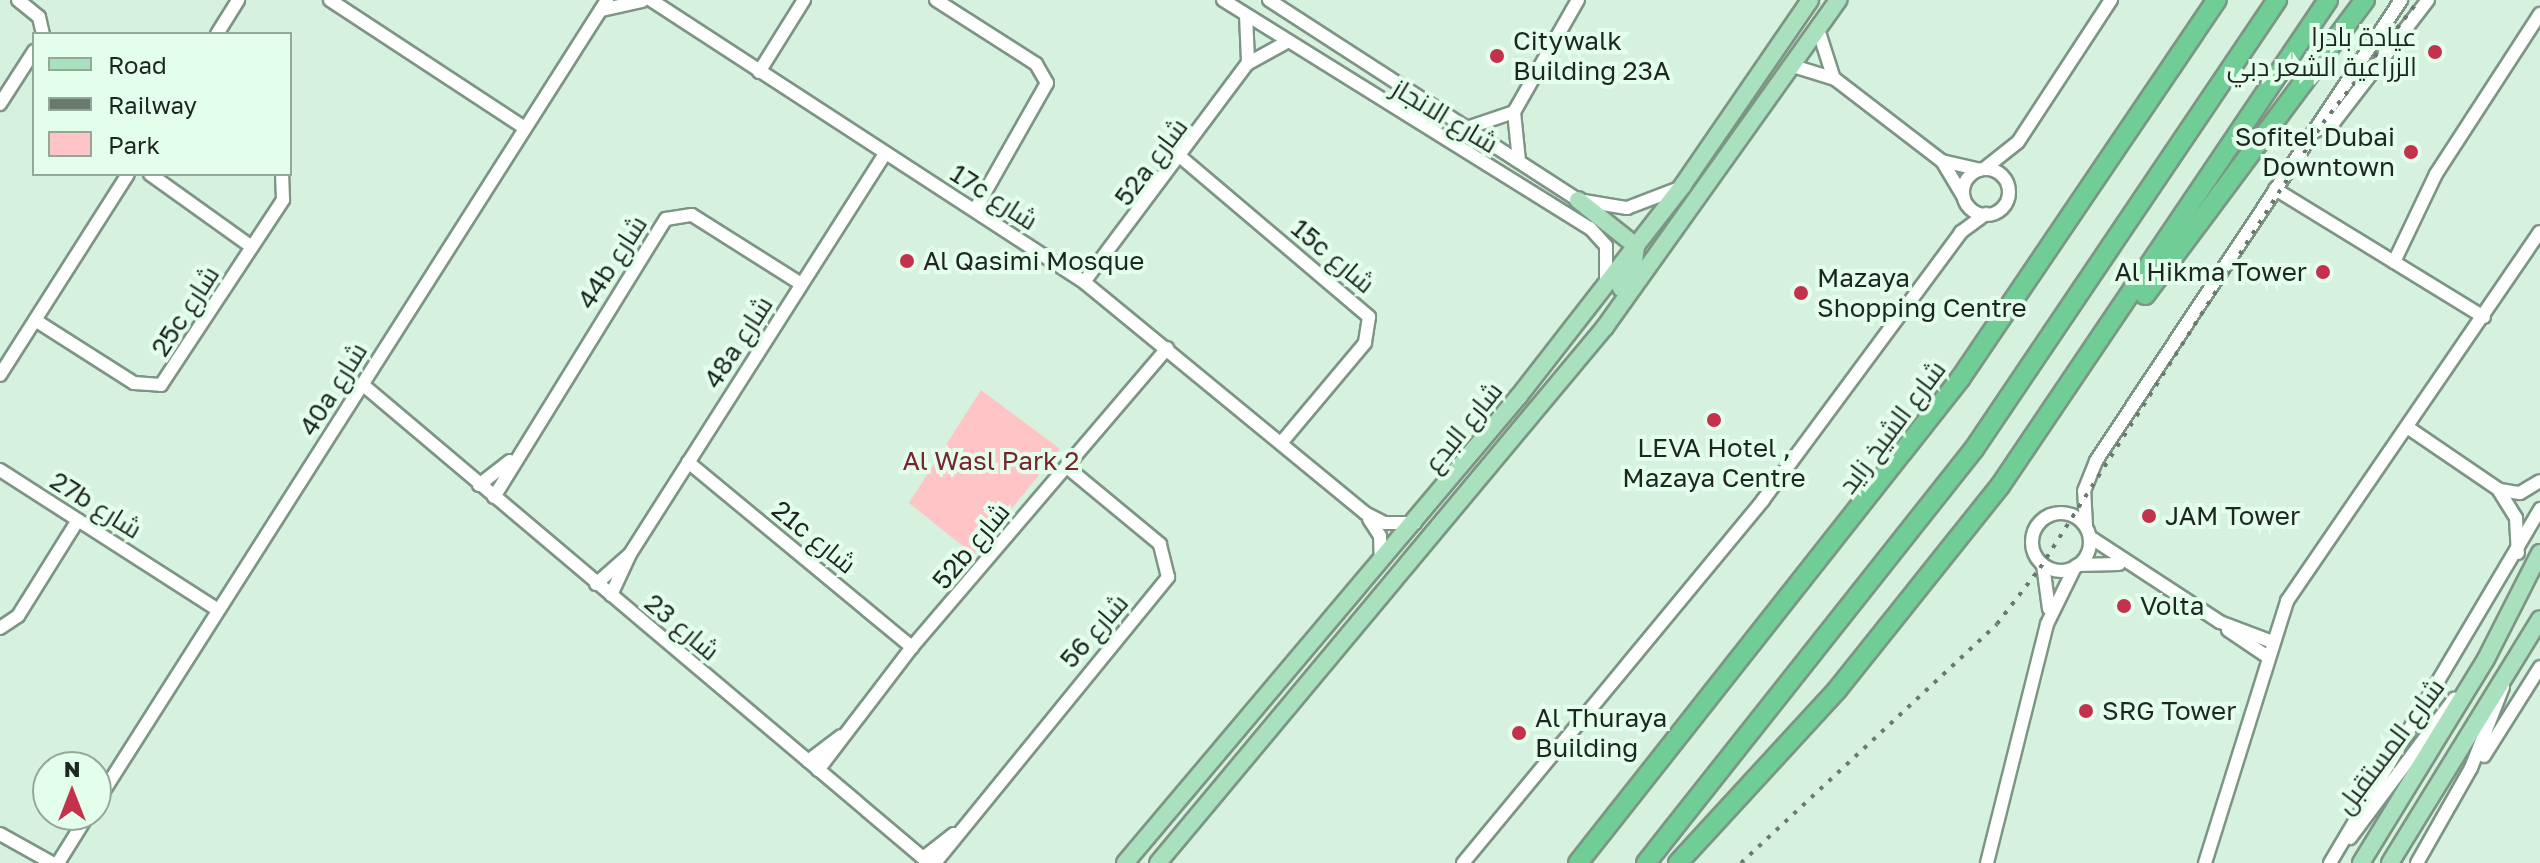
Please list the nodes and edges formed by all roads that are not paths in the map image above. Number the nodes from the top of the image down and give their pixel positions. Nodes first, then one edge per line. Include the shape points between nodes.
1 (18, 0) edge
2 (238, 0) edge
3 (804, 0) edge
4 (936, 0) edge
5 (1223, 0) edge
6 (1269, 0) edge
7 (1578, 0) edge
8 (1810, 0) edge
9 (1838, 0) edge
10 (2111, 0) edge
11 (2217, 0) edge
12 (2277, 0) edge
13 (2328, 0) edge
14 (2365, 0) edge
15 (2401, 0) edge
16 (2428, 0) edge
17 (338, 2) edge
18 (647, 2) edge
19 (604, 5) edge
20 (2540, 14) edge
21 (1246, 15) junction
22 (42, 28) edge
23 (1818, 29) junction
24 (218, 32) edge
25 (1287, 42) junction
26 (32, 54) edge
27 (1247, 64) junction
28 (1793, 66) junction
29 (759, 72) junction
30 (1835, 79) junction
31 (0, 104) edge
32 (1514, 112) junction
33 (528, 124) junction
34 (1467, 128) junction
35 (2313, 132) junction
36 (885, 154) junction
37 (1183, 159) junction
38 (1519, 161) junction
39 (1942, 161) junction
40 (1982, 169) junction
41 (127, 176) edge
42 (153, 176) edge
43 (282, 176) edge
44 (1683, 185) junction
45 (2275, 189) junction
46 (1578, 200) junction
47 (1964, 200) junction
48 (975, 210) junction
49 (1986, 214) junction
50 (2540, 232) edge
51 (1636, 246) junction
52 (252, 247) junction
53 (1948, 250) junction
54 (2394, 262) junction
55 (1084, 282) junction
56 (801, 284) junction
57 (1604, 288) junction
58 (2484, 317) junction
59 (35, 320) junction
60 (2102, 341) junction
61 (1167, 348) junction
62 (1570, 361) junction
63 (0, 375) edge
64 (359, 389) junction
65 (2410, 429) junction
66 (1281, 443) junction
67 (510, 461) junction
68 (688, 462) junction
69 (1067, 467) junction
70 (0, 470) edge
71 (2540, 481) edge
72 (479, 485) junction
73 (2498, 489) junction
74 (494, 497) junction
75 (2540, 509) edge
76 (1365, 513) junction
77 (78, 520) junction
78 (1415, 523) junction
79 (2088, 532) junction
80 (2518, 553) junction
81 (2540, 553) edge
82 (630, 554) junction
83 (1381, 562) junction
84 (2043, 565) junction
85 (2125, 565) junction
86 (2076, 566) junction
87 (596, 584) junction
88 (611, 595) junction
89 (220, 606) junction
90 (2540, 619) edge
91 (2220, 622) junction
92 (2047, 624) junction
93 (0, 628) edge
94 (2270, 641) junction
95 (912, 647) junction
96 (2265, 655) junction
97 (2486, 659) junction
98 (2540, 667) edge
99 (2508, 673) junction
100 (813, 766) junction
101 (112, 778) edge
102 (1196, 780) junction
103 (2456, 799) junction
104 (78, 831) edge
105 (0, 836) edge
106 (1162, 860) edge
107 (929, 861) edge
108 (35, 863) edge
109 (52, 863) edge
110 (58, 863) edge
111 (1125, 863) edge
112 (1139, 863) edge
113 (1463, 863) edge
114 (1578, 863) edge
115 (1646, 863) edge
116 (1678, 863) edge
117 (1987, 863) edge
118 (2205, 863) edge
119 (2331, 863) edge
120 (2361, 863) edge
121 (2390, 863) edge
122 (2417, 863) edge

1 - 22 street
2 - 24 street
3 - 29 street
4 - 48 street via 1036,64 1047,83
5 - 21 street, شارع الانجاز
6 - 34 street, شارع الانجاز
7 - 32 street
8 - 44 main road, شارع البدع
9 - 23 main road, شارع البدع
10 - 40 street via 2018,142
11 - 114 highway, شارع الشيخ زايد via 1918,437
12 - 115 highway via 1974,449
13 - 60 highway
14 - 60 highway via 2192,238
15 - 35 street
16 - 35 street via 2334,122
17 - 33 street
18 - 19 street, 17c شارع
18 - 29 street, 17c شارع
19 - 33 street, 40a شارع
20 - 54 street via 2436,174
21 - 25 street, شارع الانجاز
21 - 27 street via 1253,45
23 - 28 main road, شارع البدع
23 - 30 street via 1822,60
25 - 27 street, 52a شارع
25 - 57 street, شارع الانجاز via 1590,228 1610,258
26 - 31 street
27 - 37 street, 52a شارع
28 - 30 street
28 - 62 main road, شارع البدع via 1680,228
29 - 36 street, 17c شارع
30 - 39 street
32 - 34 street
32 - 38 street
33 - 64 street, 40a شارع
34 - 38 street, شارع الانجاز
35 - 45 street
36 - 48 street, 17c شارع
36 - 56 street, 48a شارع
37 - 55 street, 52a شارع
37 - 66 street, 15c شارع via 1369,317 1365,343
38 - 46 street, شارع الانجاز
39 - 40 street
39 - 47 street
40 - 47 street via 1966,180
40 - 49 street via 2001,175 2008,191 2002,207
41 - 59 street
42 - 52 street
43 - 52 street, 25c شارع via 283,200
44 - 46 street, شارع الانجاز via 1637,206
44 - 51 main road, شارع البدع
45 - 54 street
45 - 79 street via 2096,461 2084,491
46 - 51 main road
47 - 49 street
47 - 53 street
48 - 55 street, 17c شارع
49 - 53 street
50 - 58 street
51 - 57 main road, شارع البدع
51 - 62 main road via 1631,276
52 - 59 street, 25c شارع via 172,374 153,387 134,383
53 - 113 street via 1763,500
54 - 58 street
55 - 61 street, 17c شارع
56 - 67 street, 44b شارع via 692,215 666,219
56 - 68 street, 48a شارع
57 - 78 main road, شارع البدع
58 - 65 street
59 - 63 street
60 - 116 highway via 1912,599
61 - 66 street, 17c شارع
61 - 69 street, 52b شارع
62 - 106 main road, شارع البدع
64 - 72 street, شارع 23
64 - 89 street, 40a شارع
65 - 73 street
65 - 94 street via 2297,586
66 - 76 street, 17c شارع
67 - 72 street, 44b شارع
67 - 74 street, 44b شارع
68 - 82 street, 48a شارع
68 - 95 street, 21c شارع
69 - 95 street, 52b شارع
69 - 107 street, شارع 56 via 1160,544 1168,577
70 - 77 street, 27b شارع
71 - 73 street via 2520,493
72 - 74 street, شارع 23
73 - 80 street via 2516,518
74 - 87 street, شارع 23
75 - 80 street
76 - 78 street, 17c شارع via 1385,523
76 - 83 street, 17c شارع via 1380,536
77 - 89 street, 27b شارع
77 - 93 street via 18,616
78 - 83 main road, شارع البدع
79 - 84 street via 2060,513 2041,520 2032,538
79 - 85 street
79 - 86 street
80 - 119 street
81 - 97 main road, شارع المستقبل
82 - 87 street, 48a شارع
82 - 88 street, 48a شارع
83 - 102 main road, شارع البدع
84 - 86 street
84 - 92 street
85 - 86 street
85 - 91 street
86 - 92 street
87 - 88 street, شارع 23
88 - 100 street, شارع 23
89 - 101 street, 40a شارع
90 - 99 main road
91 - 94 street
91 - 96 street
92 - 117 street
94 - 96 street
95 - 100 street, 52b شارع
96 - 118 street
97 - 119 street, شارع المستقبل
97 - 120 main road, شارع المستقبل
98 - 103 street
99 - 103 street
99 - 121 main road
100 - 107 street, شارع 23
102 - 111 main road, شارع البدع
102 - 112 main road via 1185,807
103 - 122 street
104 - 110 street
105 - 108 street
105 - 109 street

